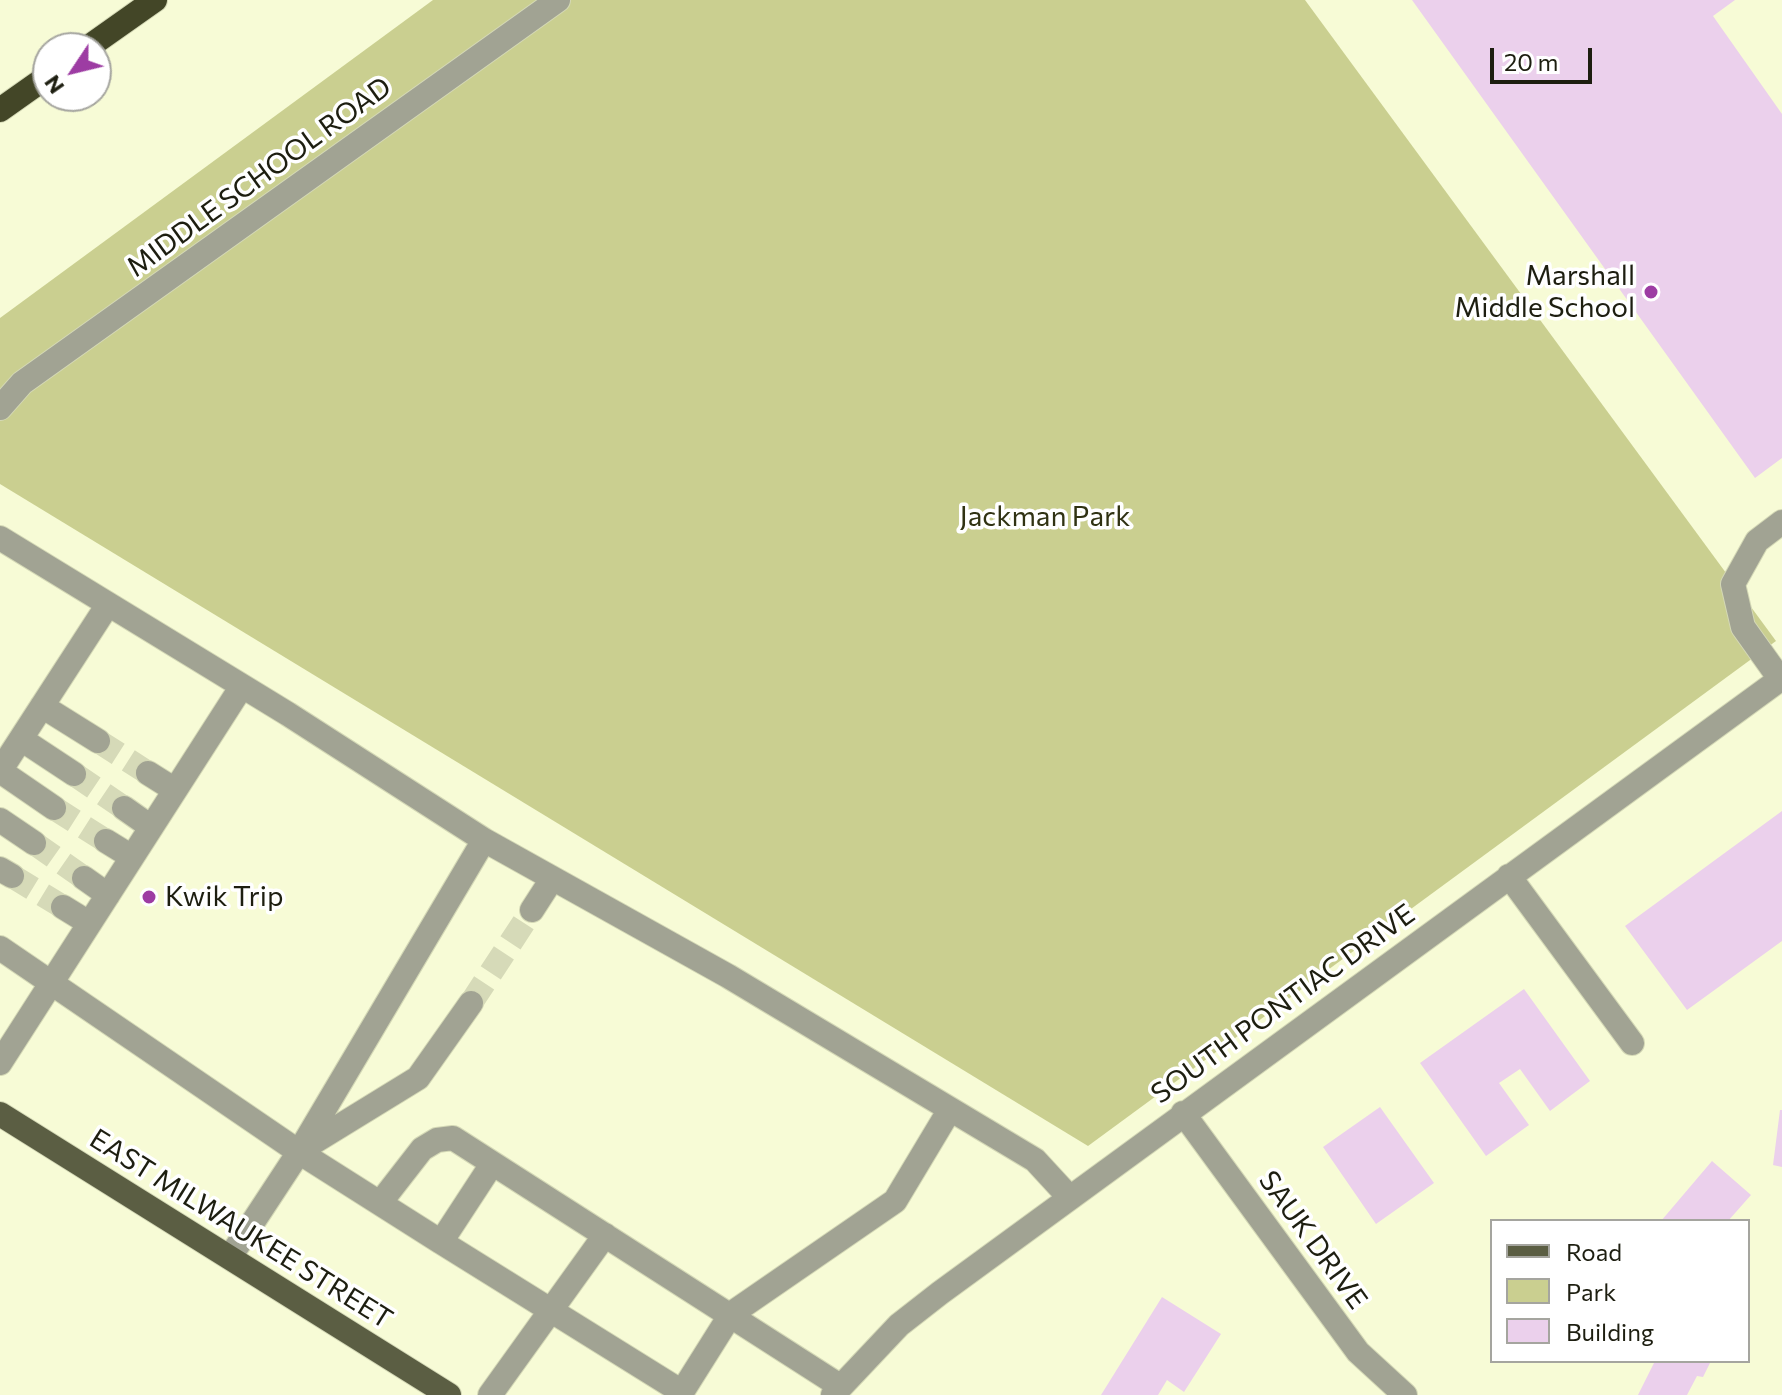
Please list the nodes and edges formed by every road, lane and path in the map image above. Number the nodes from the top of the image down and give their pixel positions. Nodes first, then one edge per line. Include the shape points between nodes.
1 (155, 0) edge
2 (558, 0) edge
3 (110, 32) edge
4 (32, 87) edge
5 (0, 110) edge
6 (0, 408) edge
7 (1782, 522) edge
8 (0, 538) edge
9 (107, 606) junction
10 (1781, 678) edge
11 (242, 686) junction
12 (42, 706) junction
13 (21, 739) junction
14 (98, 741) tunnel mouth
15 (0, 771) edge
16 (148, 773) tunnel mouth
17 (74, 774) tunnel mouth
18 (175, 790) junction
19 (54, 808) tunnel mouth
20 (124, 808) tunnel mouth
21 (0, 820) edge
22 (151, 827) junction
23 (484, 840) junction
24 (106, 841) tunnel mouth
25 (34, 843) tunnel mouth
26 (132, 857) junction
27 (1509, 876) junction
28 (84, 878) tunnel mouth
29 (552, 879) junction
30 (108, 895) junction
31 (63, 907) tunnel mouth
32 (532, 910) tunnel mouth
33 (89, 923) junction
34 (0, 948) edge
35 (51, 983) junction
36 (471, 1003) tunnel mouth
37 (1632, 1043) dead end
38 (0, 1063) edge
39 (949, 1111) junction
40 (1183, 1113) junction
41 (0, 1114) edge
42 (299, 1152) junction
43 (492, 1164) junction
44 (1070, 1198) junction
45 (380, 1203) junction
46 (605, 1235) junction
47 (441, 1242) junction
48 (230, 1257) junction
49 (554, 1311) junction
50 (731, 1314) junction
51 (837, 1390) edge
52 (449, 1395) edge
53 (490, 1395) edge
54 (1405, 1395) edge

1 - 3 highway
2 - 6 street, MIDDLE SCHOOL ROAD via 22,383
4 - 5 highway
7 - 10 street via 1757,541 1733,584 1743,627
8 - 9 street
9 - 11 street
9 - 12 street
10 - 27 street, SOUTH PONTIAC DRIVE
11 - 18 street
11 - 23 street
12 - 13 street
12 - 14 street
13 - 15 street
13 - 17 street
15 - 19 street
16 - 18 street
18 - 22 street
20 - 22 street
21 - 25 street
22 - 26 street
23 - 29 street
23 - 42 street
24 - 26 street
26 - 30 street
27 - 37 street
27 - 40 street, SOUTH PONTIAC DRIVE
28 - 30 street
29 - 32 street
29 - 39 street via 728,976
30 - 33 street
31 - 33 street
33 - 35 street
34 - 35 street
35 - 38 street
35 - 42 street
36 - 42 street via 418,1078
39 - 44 street via 1035,1160
39 - 50 street via 895,1201
40 - 44 street, SOUTH PONTIAC DRIVE
40 - 54 street, SAUK DRIVE via 1358,1352
41 - 48 main road, EAST MILWAUKEE STREET
42 - 45 street
42 - 48 street
43 - 45 street via 453,1138 437,1140 422,1149
43 - 46 street
43 - 47 street
44 - 51 street, SOUTH PONTIAC DRIVE via 899,1325
45 - 47 street
46 - 49 street
46 - 50 street
47 - 49 street
48 - 52 main road, EAST MILWAUKEE STREET
49 - 50 street via 682,1392
49 - 53 street
50 - 51 street

